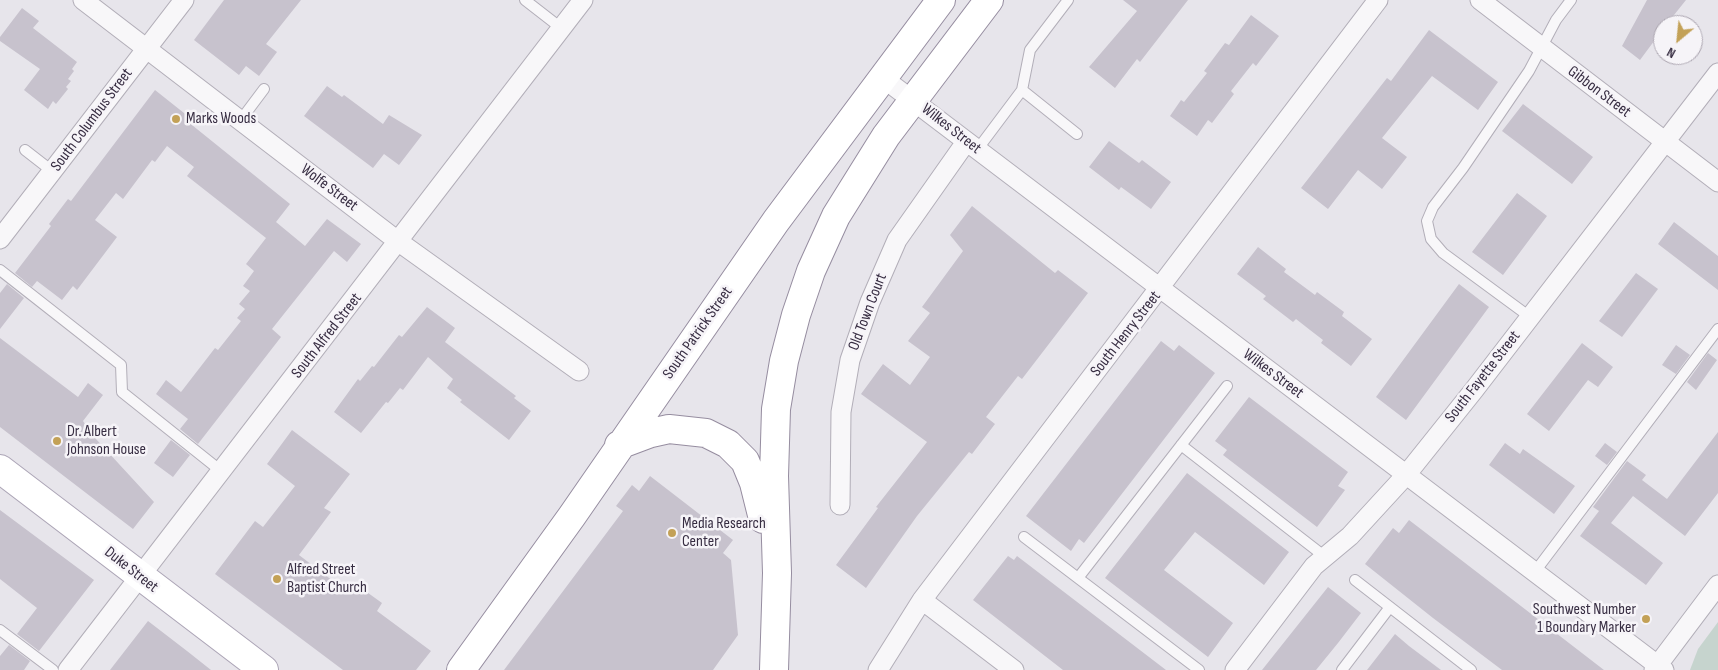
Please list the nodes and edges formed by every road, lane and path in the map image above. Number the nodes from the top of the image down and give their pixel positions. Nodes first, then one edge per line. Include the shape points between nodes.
1 (83, 0) edge
2 (184, 0) edge
3 (525, 0) edge
4 (583, 0) edge
5 (941, 0) edge
6 (988, 0) edge
7 (1068, 0) edge
8 (1378, 0) edge
9 (1480, 0) edge
10 (1571, 0) edge
11 (561, 28) junction
12 (1542, 48) junction
13 (146, 49) junction
14 (1718, 73) edge
15 (883, 78) junction
16 (264, 89) dead end
17 (1022, 90) junction
18 (913, 100) junction
19 (240, 121) junction
20 (1077, 134) dead end
21 (1665, 142) junction
22 (972, 146) junction
23 (25, 150) dead end
24 (52, 171) junction
25 (1718, 182) edge
26 (0, 240) edge
27 (399, 242) junction
28 (0, 270) edge
29 (1161, 288) junction
30 (1530, 317) junction
31 (1718, 329) edge
32 (579, 371) dead end
33 (1227, 386) dead end
34 (620, 445) junction
35 (1181, 445) junction
36 (0, 469) edge
37 (221, 471) junction
38 (1406, 475) junction
39 (840, 505) dead end
40 (1024, 537) dead end
41 (1324, 556) junction
42 (777, 561) junction
43 (1534, 573) junction
44 (139, 577) junction
45 (1078, 578) junction
46 (1355, 580) dead end
47 (1718, 585) edge
48 (922, 600) junction
49 (1390, 607) junction
50 (0, 630) edge
51 (1659, 668) edge
52 (52, 670) edge
53 (68, 670) edge
54 (264, 670) edge
55 (461, 670) edge
56 (774, 670) edge
57 (878, 670) edge
58 (1014, 670) edge
59 (1199, 670) edge
60 (1235, 670) edge
61 (1342, 670) edge
62 (1471, 670) edge

1 - 13 street, Wolfe Street
2 - 13 street, South Columbus Street
3 - 11 lane
4 - 11 street, South Alfred Street
5 - 15 main road, South Patrick Street
6 - 18 main road
7 - 17 lane via 1030,50
8 - 29 street, South Henry Street
9 - 12 street, Gibbon Street
10 - 12 lane
11 - 27 street, South Alfred Street
12 - 21 street, Gibbon Street
12 - 30 lane via 1474,152 1433,206 1427,221 1431,239 1443,253
13 - 19 street, Wolfe Street
13 - 24 street, South Columbus Street
14 - 21 street, South Fayette Street
15 - 18 street, Wilkes Street
15 - 34 main road, South Patrick Street via 776,221
16 - 19 lane
17 - 20 lane
17 - 22 lane
18 - 22 street, Wilkes Street
18 - 42 main road via 886,136 836,216 810,271 796,315 776,409
19 - 27 street, Wolfe Street
21 - 25 street, Gibbon Street
21 - 30 street, South Fayette Street
22 - 29 street, Wilkes Street
22 - 39 street, Old Town Court via 897,240 870,302 850,360 841,412
23 - 24 lane
24 - 26 street, South Columbus Street
27 - 32 street, Wolfe Street
27 - 37 street, South Alfred Street
28 - 37 lane via 121,365 122,392
29 - 38 street, Wilkes Street
29 - 48 street, South Henry Street
30 - 38 street, South Fayette Street
31 - 43 lane
33 - 35 lane
34 - 42 main road via 669,430 706,433 728,444 745,461 754,482
34 - 55 main road, South Patrick Street
35 - 41 lane
35 - 45 lane
36 - 44 main road, Duke Street
37 - 44 street, South Alfred Street
38 - 41 street, South Fayette Street via 1350,536
38 - 43 street, Wilkes Street
40 - 45 lane
41 - 60 street, South Fayette Street
42 - 56 main road
43 - 51 street, Wilkes Street
44 - 53 street, South Alfred Street
44 - 54 main road, Duke Street
45 - 59 lane
46 - 49 lane
47 - 51 street
48 - 57 street, South Henry Street
48 - 58 street
49 - 61 lane
49 - 62 lane
50 - 52 lane

